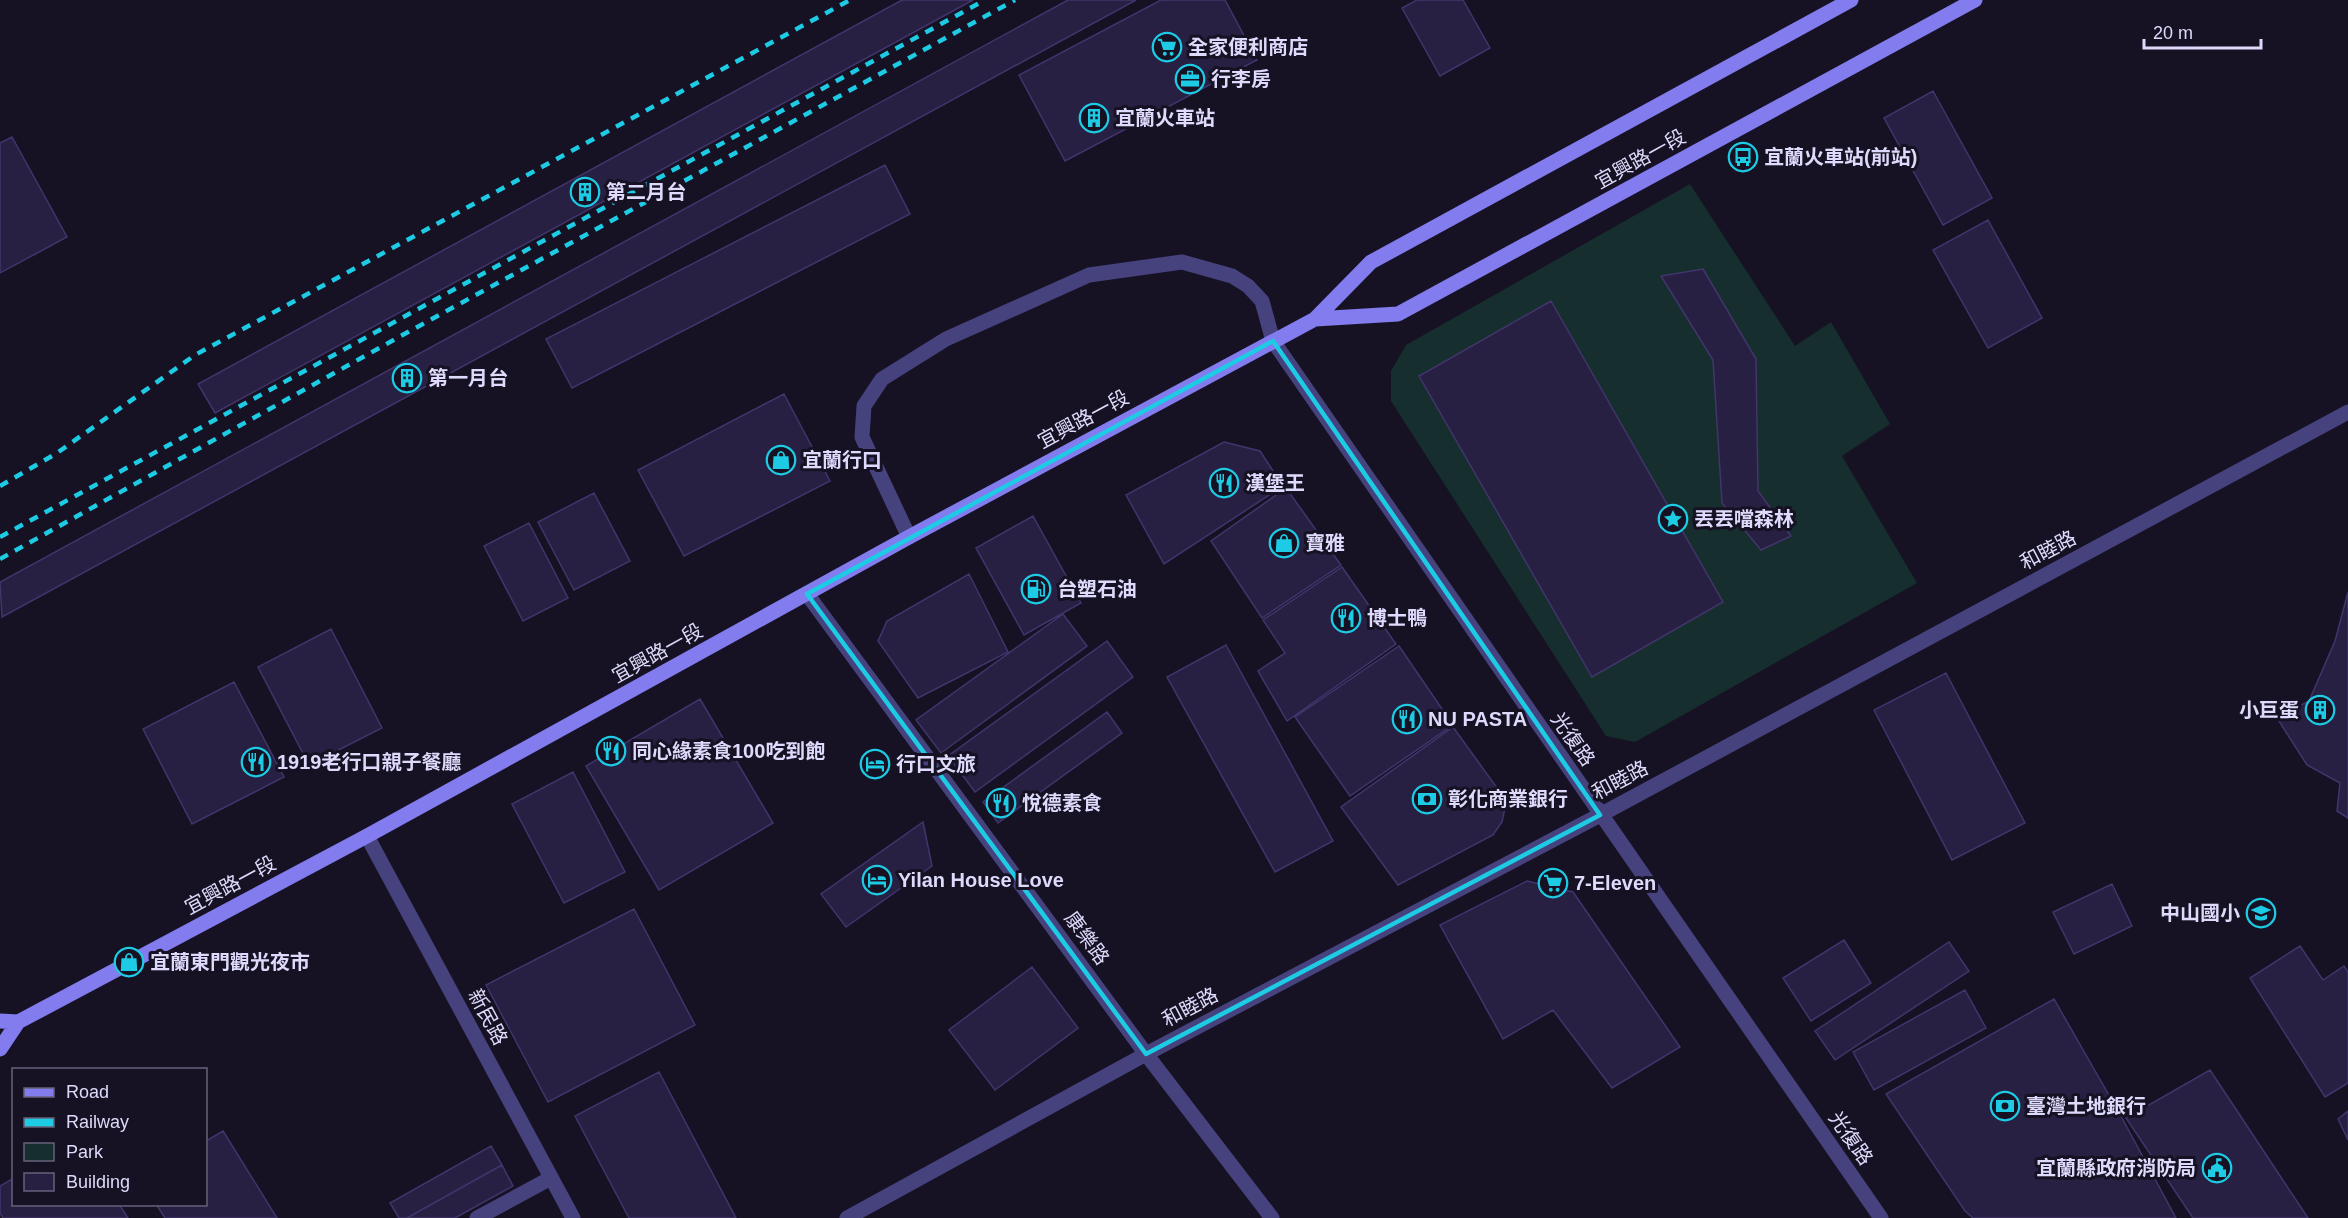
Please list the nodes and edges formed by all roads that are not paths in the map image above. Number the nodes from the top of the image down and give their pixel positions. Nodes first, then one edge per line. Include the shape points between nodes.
1 (1851, 0) edge
2 (1975, 0) edge
3 (1316, 319) junction
4 (1274, 341) junction
5 (2348, 412) edge
6 (909, 537) junction
7 (807, 594) junction
8 (1600, 815) junction
9 (367, 836) junction
10 (0, 1021) edge
11 (18, 1022) junction
12 (0, 1049) edge
13 (1146, 1054) junction
14 (551, 1178) junction
15 (477, 1218) edge
16 (573, 1218) edge
17 (847, 1218) edge
18 (1272, 1218) edge
19 (1881, 1218) edge

1 - 3 street, 宜興路一段 via 1371,262
2 - 3 street, 宜興路一段 via 1398,314
3 - 4 street, 宜興路一段
4 - 6 street, 宜興路一段
4 - 6 street, 光復路 via 1262,301 1248,286 1232,276 1182,262 1089,276 946,339 882,379 864,406 862,437
4 - 8 street, 光復路
5 - 8 street, 和睦路
6 - 7 street, 宜興路一段
7 - 9 street, 宜興路一段
7 - 13 street, 康樂路
8 - 13 street, 和睦路
8 - 19 street, 光復路
9 - 11 street, 宜興路一段
9 - 14 street, 新民路
10 - 11 street
11 - 12 street, 宜興路一段
13 - 17 street, 和睦路
13 - 18 street, 康樂路
14 - 15 street
14 - 16 street, 新民路

